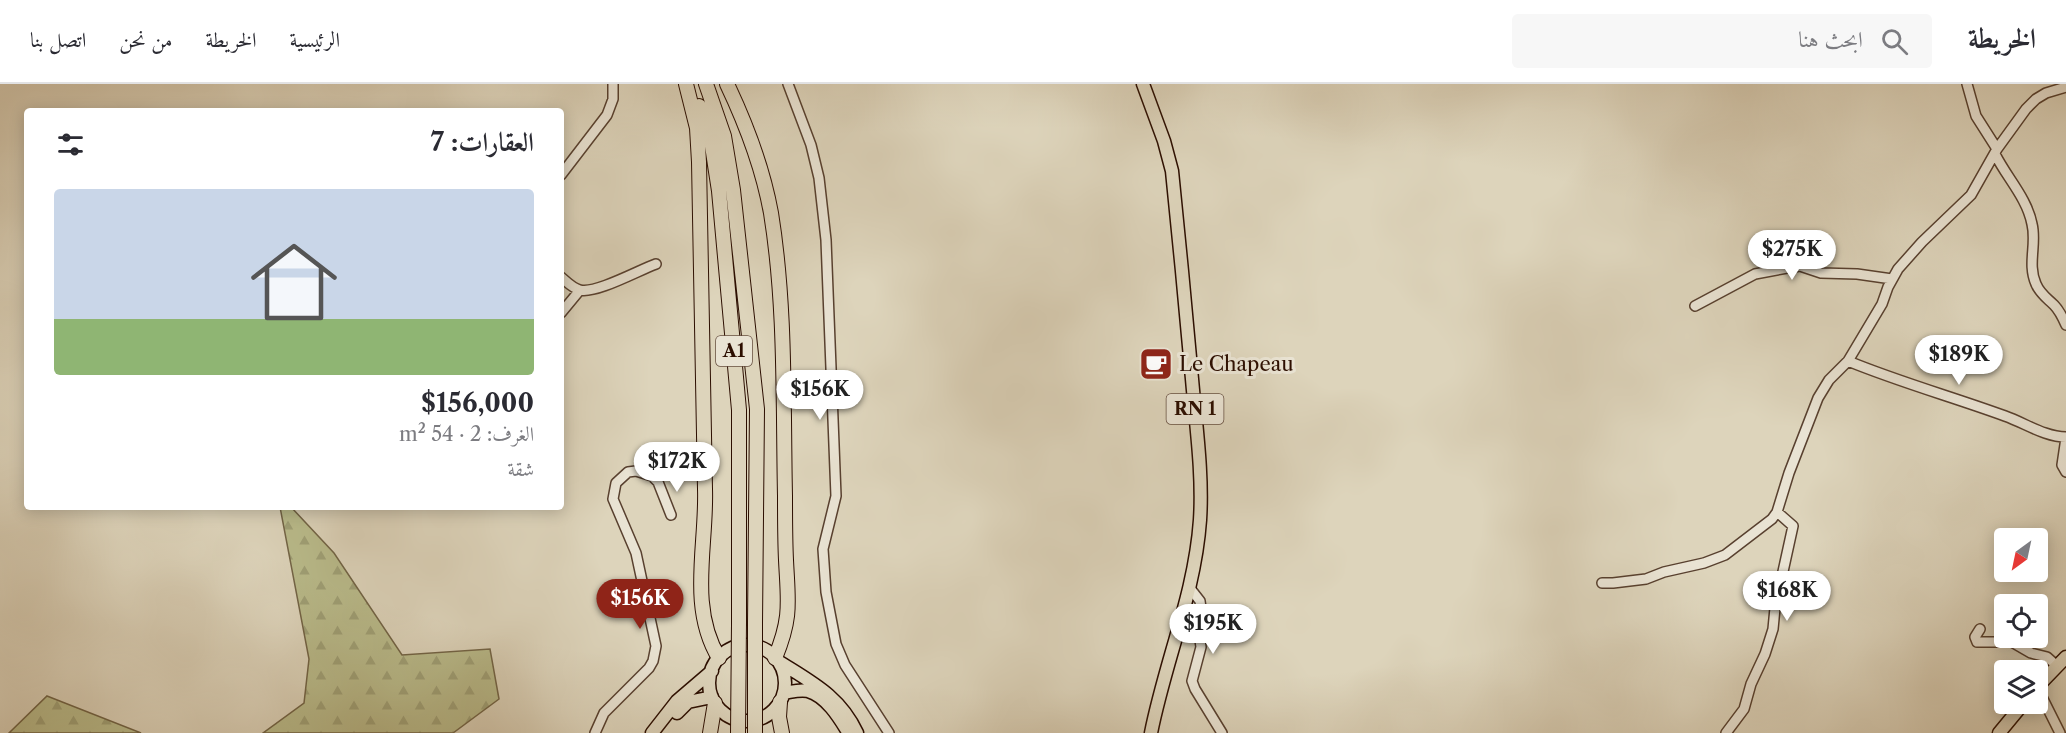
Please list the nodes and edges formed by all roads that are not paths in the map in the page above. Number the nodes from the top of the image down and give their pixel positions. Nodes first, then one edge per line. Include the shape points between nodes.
1 (613, 84) edge
2 (686, 84) edge
3 (692, 84) edge
4 (706, 84) edge
5 (727, 84) edge
6 (788, 84) edge
7 (1143, 84) edge
8 (1967, 84) edge
9 (2059, 84) edge
10 (2066, 86) edge
11 (1996, 152) junction
12 (564, 171) edge
13 (656, 264) dead end
14 (1892, 279) junction
15 (564, 280) edge
16 (580, 290) junction
17 (1695, 306) dead end
18 (564, 309) edge
19 (2066, 325) edge
20 (1848, 361) junction
21 (2066, 437) edge
22 (2066, 472) edge
23 (1777, 512) junction
24 (671, 515) dead end
25 (1602, 583) dead end
26 (1189, 587) junction
27 (1980, 629) dead end
28 (708, 637) junction
29 (719, 658) junction
30 (776, 659) junction
31 (2061, 661) edge
32 (709, 674) junction
33 (2048, 675) edge
34 (782, 698) junction
35 (714, 700) junction
36 (2048, 709) edge
37 (2015, 714) edge
38 (595, 733) edge
39 (652, 733) edge
40 (662, 733) edge
41 (710, 733) edge
42 (738, 733) edge
43 (755, 733) edge
44 (782, 733) edge
45 (849, 733) edge
46 (857, 733) edge
47 (889, 733) edge
48 (1151, 733) edge
49 (1222, 733) edge
50 (1726, 733) edge
51 (1999, 733) edge
52 (2060, 733) edge

1 - 12 street via 607,115
2 - 28 highway via 697,128 699,162 706,507 700,593
3 - 42 highway, A1, bridge via 711,139 719,191 739,410
4 - 43 highway, A1, bridge via 724,136 733,190 757,409
5 - 30 highway via 764,182 781,295 789,605
6 - 47 street via 811,145 826,240 836,496 823,549 826,592 836,644
7 - 26 main road, RN 1 via 1172,171 1199,457 1200,519
8 - 11 street via 1976,116
9 - 10 street
10 - 11 street via 2036,99
11 - 14 street via 1971,195 1922,242
11 - 19 street via 2033,226 2031,266 2035,284 2062,314
13 - 16 street via 593,291
14 - 17 street via 1821,273 1800,266 1755,274
14 - 20 street via 1882,304
15 - 16 street
16 - 18 street
20 - 21 street via 2056,437
20 - 23 street via 1818,398
21 - 22 street via 2062,465
23 - 25 street via 1766,525 1725,555 1646,579
23 - 50 street via 1793,526 1773,629 1744,709
24 - 38 street via 652,476 636,471 616,483 613,499 636,553 656,646 648,669 604,713
26 - 48 main road, RN 1
26 - 49 street via 1201,608 1201,647 1192,681
27 - 31 street via 1975,636 1977,642 2012,642 2031,653
28 - 29 highway
28 - 32 main road
29 - 30 main road via 743,646 758,647
29 - 32 main road
30 - 34 main road via 784,676
30 - 46 main road via 832,697
31 - 33 main road
32 - 35 main road
32 - 39 main road via 677,701
34 - 35 main road via 765,717 751,720 731,717
34 - 44 highway
34 - 45 main road via 801,690 814,694 833,710
35 - 40 main road via 695,699 684,705
35 - 41 highway
36 - 52 street
37 - 51 main road

